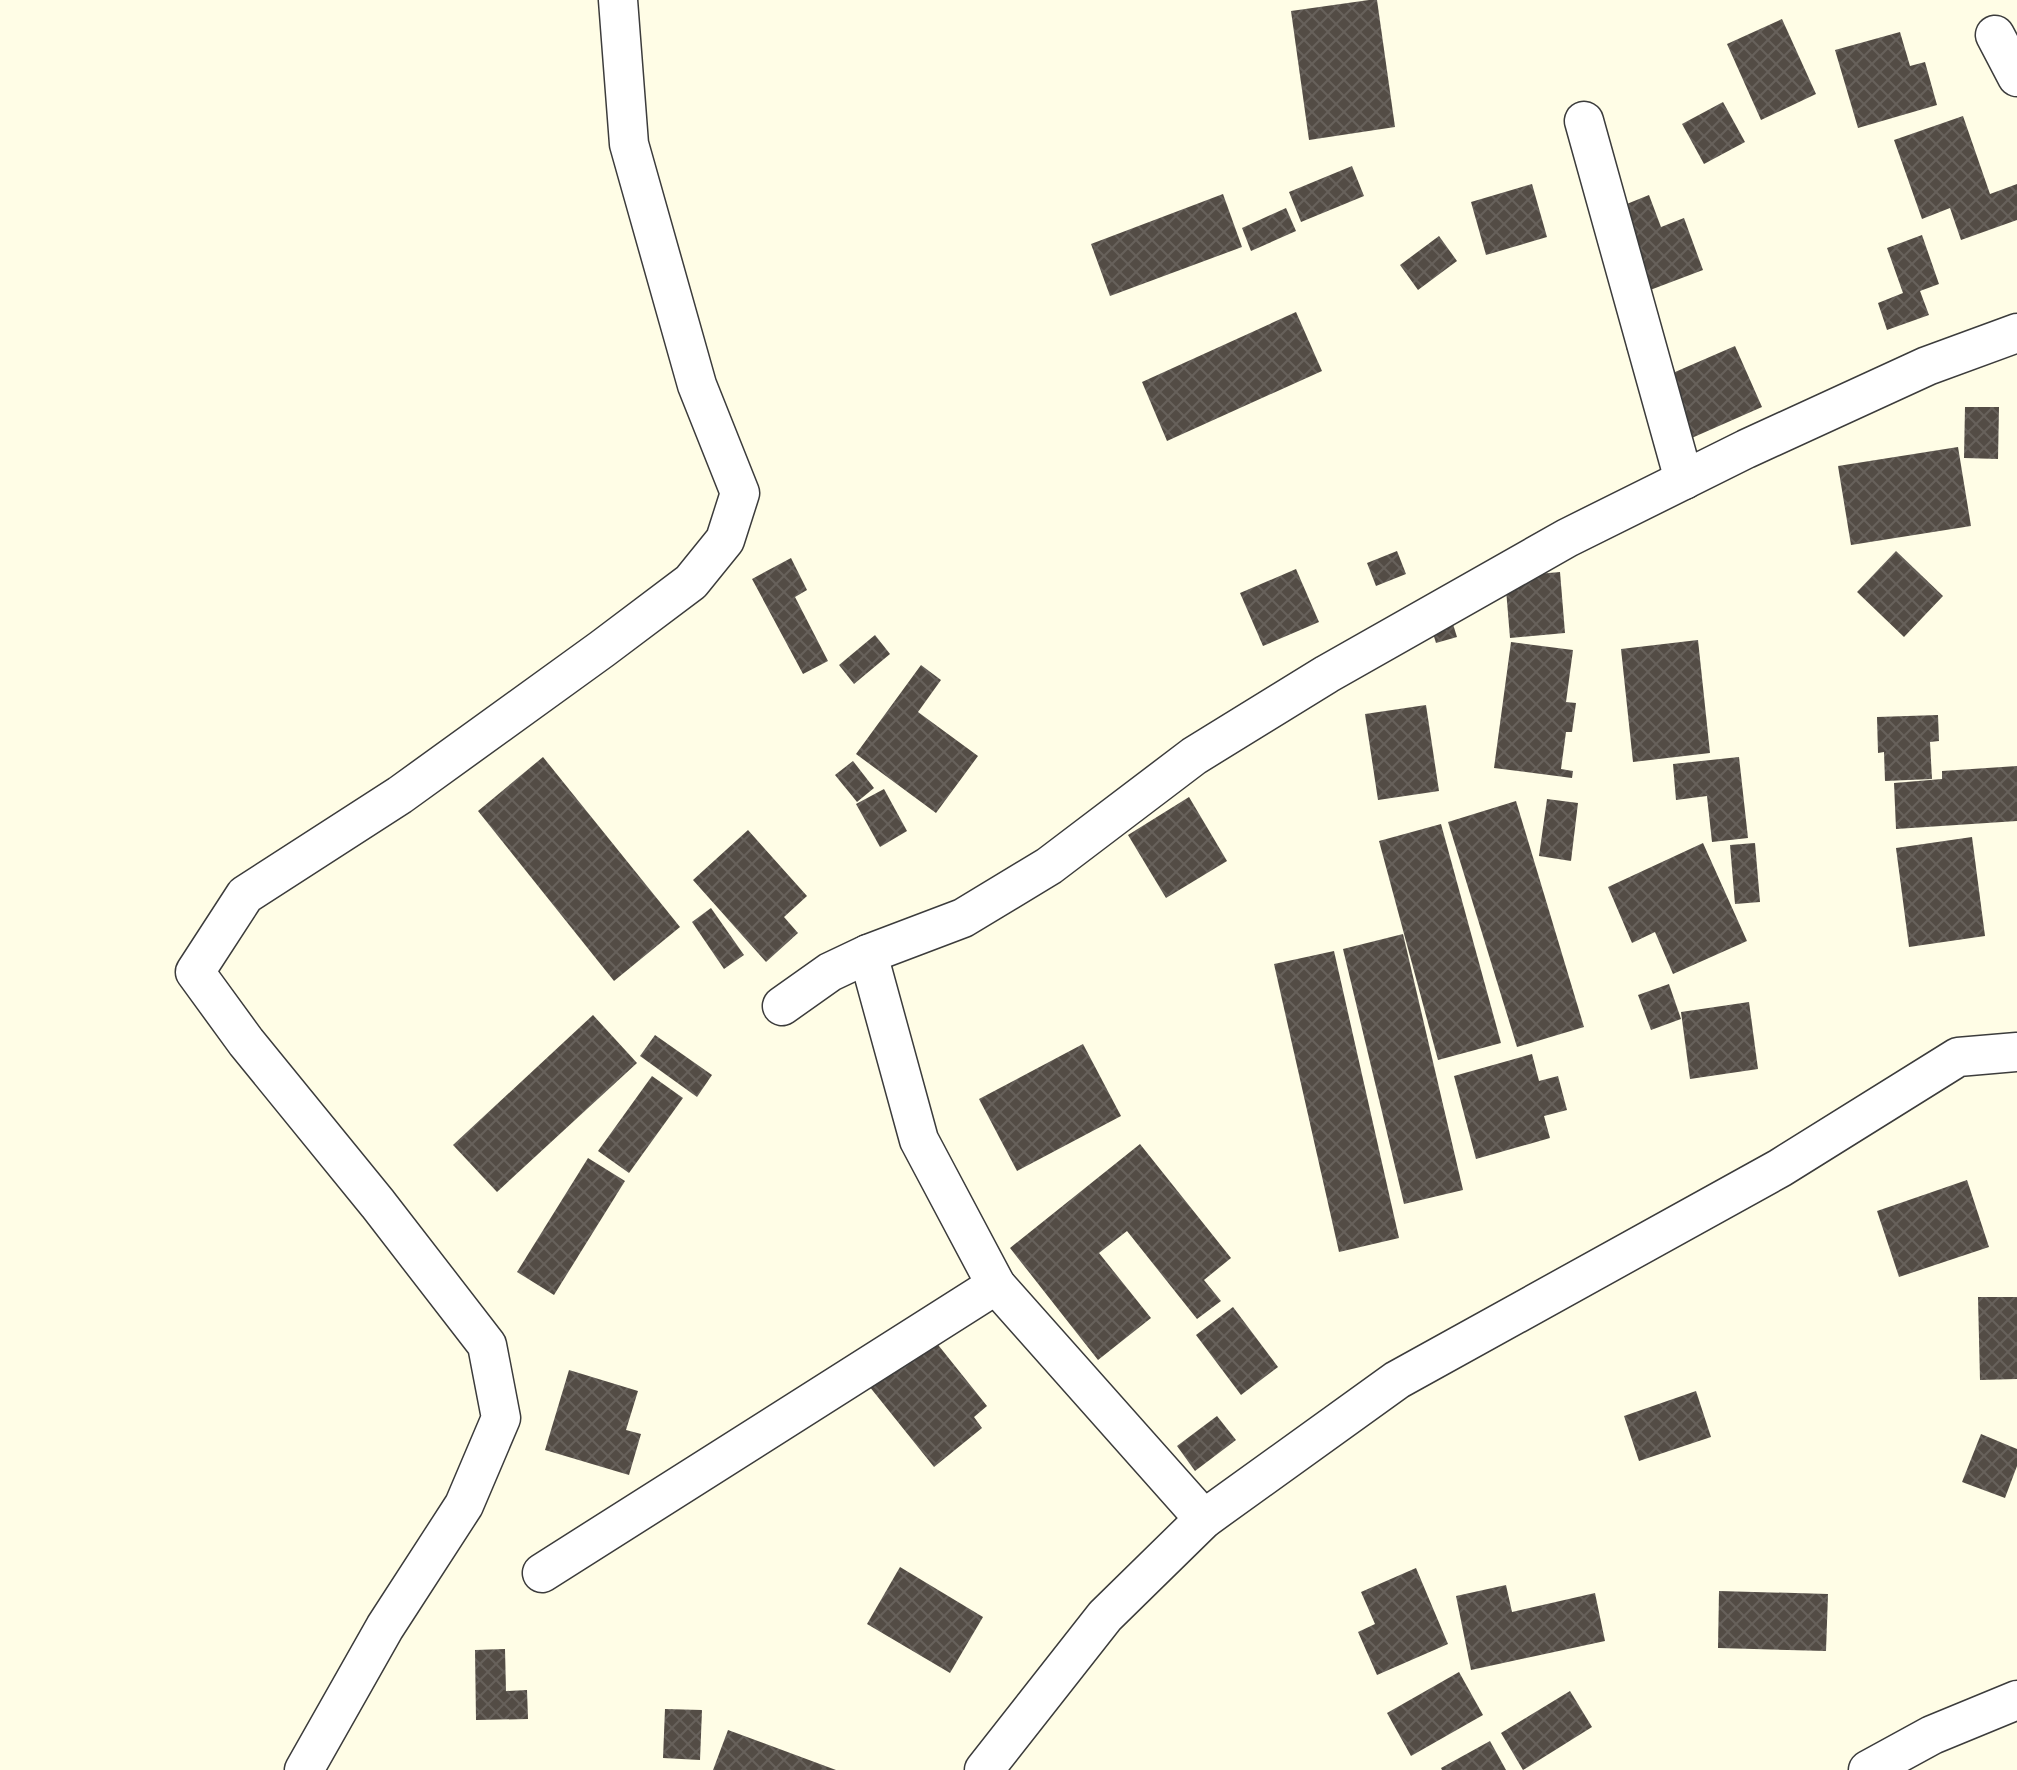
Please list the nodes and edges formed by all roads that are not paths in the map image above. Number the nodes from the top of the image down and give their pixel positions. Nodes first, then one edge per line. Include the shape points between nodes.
1 (618, 0) edge
2 (1995, 35) dead end
3 (2017, 77) edge
4 (1584, 121) dead end
5 (2017, 333) edge
6 (1684, 480) junction
7 (868, 954) junction
8 (782, 1006) dead end
9 (2017, 1052) edge
10 (996, 1285) junction
11 (1204, 1519) junction
12 (542, 1573) dead end
13 (2017, 1700) edge
14 (304, 1770) edge
15 (984, 1770) edge
16 (1868, 1770) edge

1 - 14 street via 629,144 697,385 740,493 725,540 691,582 602,649 400,795 245,895 195,972 487,1345 501,1418 464,1505 385,1627
2 - 3 street
4 - 6 street
5 - 6 street via 1927,366
6 - 7 street via 1567,538 1327,674 1194,756 1049,866 963,918
7 - 8 street via 830,972
7 - 10 street via 919,1140
9 - 11 street via 1958,1057 1780,1168 1397,1380
10 - 11 street
10 - 12 street
11 - 15 street via 1105,1616
13 - 16 street via 1932,1735

